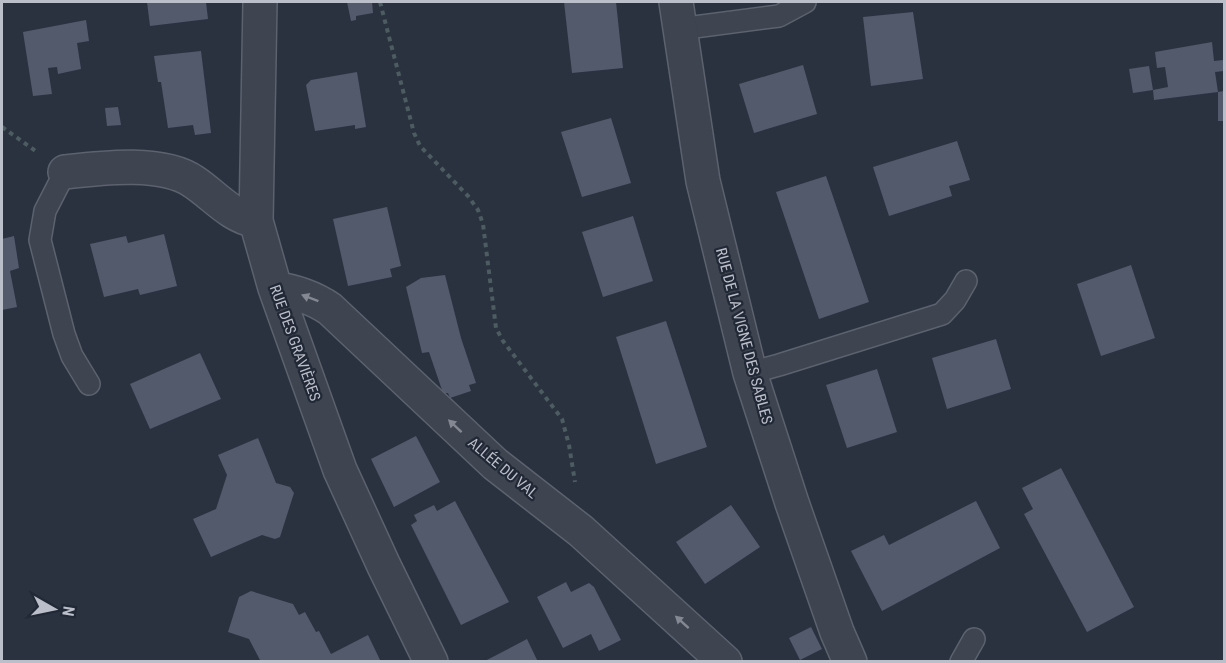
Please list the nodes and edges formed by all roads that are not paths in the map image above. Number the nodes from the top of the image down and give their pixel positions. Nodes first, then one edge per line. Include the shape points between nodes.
1 (260, 2) edge
2 (806, 2) edge
3 (678, 15) edge
4 (65, 172) joint
5 (256, 221) junction
6 (966, 281) dead end
7 (275, 288) junction
8 (750, 373) junction
9 (89, 384) dead end
10 (974, 639) dead end
11 (431, 662) edge
12 (725, 662) edge
13 (850, 662) edge
14 (961, 662) edge

1 - 5 street, RUE DES GRAVIÈRES
2 - 3 lane via 779,16
3 - 8 street, RUE DE LA VIGNE DES SABLES via 703,181
4 - 5 street via 136,167 181,175 228,210
4 - 9 lane via 45,211 40,240 64,334
5 - 7 street, RUE DES GRAVIÈRES
6 - 8 lane via 942,314
7 - 11 street, RUE DES GRAVIÈRES via 340,470
12 -> 7 street, ALLÉE DU VAL via 569,522 495,464 330,309 319,301
8 - 13 street, RUE DE LA VIGNE DES SABLES
10 - 14 lane

